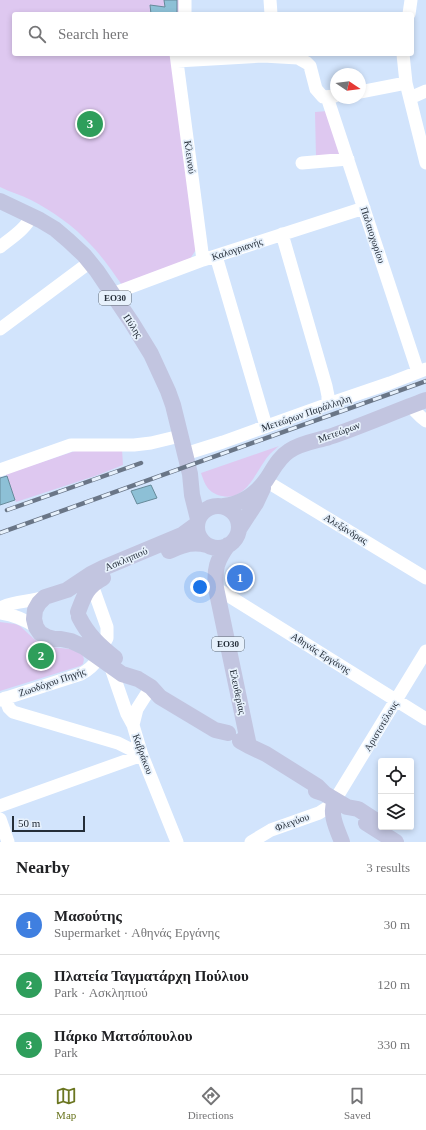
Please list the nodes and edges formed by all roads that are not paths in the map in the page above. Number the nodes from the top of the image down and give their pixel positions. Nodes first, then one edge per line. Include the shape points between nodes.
1 (185, 0) edge
2 (270, 0) edge
3 (411, 0) edge
4 (185, 12) edge
5 (271, 12) edge
6 (409, 12) edge
7 (226, 56) edge
8 (283, 56) edge
9 (403, 56) edge
10 (176, 57) edge
11 (406, 83) junction
12 (366, 91) edge
13 (426, 91) edge
14 (330, 97) edge
15 (410, 98) junction
16 (334, 104) edge
17 (423, 139) edge
18 (348, 159) junction
19 (302, 163) dead end
20 (426, 163) edge
21 (0, 201) edge
22 (364, 208) junction
23 (32, 215) junction
24 (282, 234) junction
25 (0, 247) edge
26 (216, 256) junction
27 (203, 260) junction
28 (90, 262) junction
29 (112, 294) junction
30 (0, 329) edge
31 (422, 371) edge
32 (426, 400) edge
33 (328, 404) junction
34 (410, 406) junction
35 (426, 421) edge
36 (266, 426) junction
37 (180, 436) junction
38 (185, 454) junction
39 (0, 470) edge
40 (190, 474) junction
41 (266, 481) junction
42 (220, 506) junction
43 (197, 521) junction
44 (239, 528) junction
45 (207, 545) junction
46 (228, 545) junction
47 (426, 578) edge
48 (92, 585) junction
49 (216, 588) junction
50 (50, 596) junction
51 (0, 608) edge
52 (0, 613) edge
53 (78, 615) junction
54 (36, 627) junction
55 (61, 639) junction
56 (426, 651) edge
57 (104, 656) junction
58 (144, 683) junction
59 (2, 699) edge
60 (396, 700) junction
61 (426, 719) edge
62 (133, 725) junction
63 (249, 746) junction
64 (142, 755) junction
65 (335, 801) junction
66 (0, 806) edge
67 (0, 819) edge
68 (378, 822) edge
69 (390, 830) edge
70 (8, 842) edge
71 (177, 842) edge
72 (251, 842) edge
73 (342, 842) edge
74 (396, 842) edge
75 (409, 842) edge

1 - 4 street
2 - 5 street
3 - 6 street
7 - 10 street
8 - 14 street via 298,58 307,63 316,89 323,97
9 - 11 street
10 - 27 street, Κλεινού
11 - 12 street
11 - 15 street
13 - 15 street
15 - 17 street
16 - 18 street, Παλαιοχωρίου
17 - 20 street
18 - 19 street
18 - 22 street, Παλαιοχωρίου
21 - 23 main road, Πύλης / ΕΟ30
22 - 24 street, Καλογριανής
22 - 31 street, Παλαιοχωρίου
23 - 25 street via 22,229
23 - 28 main road, Πύλης / ΕΟ30 via 61,234
24 - 26 street, Καλογριανής
24 - 33 street via 327,391
26 - 27 street, Καλογριανής
26 - 36 street
27 - 29 street, Καλογριανής
28 - 29 main road, Πύλης / ΕΟ30
28 - 30 street
29 - 37 main road, Πύλης / ΕΟ30 via 151,354 173,405
31 - 33 street, Μετεώρων Παράλληλη
32 - 34 main road, Μετεώρων
33 - 36 street, Μετεώρων Παράλληλη
34 - 35 street
34 - 41 main road, Μετεώρων via 293,448 279,460
36 - 38 street, Μετεώρων Παράλληλη
37 - 38 main road, Πύλης / ΕΟ30
37 - 39 street via 134,445 71,445
38 - 40 main road, ΕΟ30
40 - 42 main road, ΕΟ30 via 209,500
40 - 43 main road, ΕΟ30
41 - 42 main road, Μετεώρων via 241,502
41 - 44 main road, Μετεώρων via 262,493
41 - 47 street, Αλεξάνδρας
42 - 43 main road via 205,509
42 - 44 main road, ΕΟ30 via 235,515
43 - 45 main road, ΕΟ30 via 199,536
43 - 50 main road, Ασκληπιού via 182,536 103,568 67,590
44 - 46 main road, Ελευθερίας / ΕΟ30 via 236,538
45 - 46 main road via 218,548
45 - 48 main road, Ασκληπιού via 185,545 106,576
46 - 49 main road, Ελευθερίας / ΕΟ30 via 218,562
48 - 53 main road, Ασκληπιού via 84,597
48 - 57 street via 107,627
49 - 60 street, Αθηνάς Εργάνης
49 - 63 main road, Ελευθερίας / ΕΟ30
50 - 51 street
50 - 53 main road via 67,597 76,606
50 - 54 main road via 38,603 34,619
52 - 54 street via 24,619
53 - 55 main road, Ασκληπιού via 74,631
53 - 57 main road via 85,630
54 - 55 main road via 46,637
55 - 57 main road
56 - 60 street, Αριστοτέλους
57 - 58 main road via 122,674
57 - 59 street, Ζωοδόχου Πηγής via 81,674
57 - 62 street, Καβράκου
58 - 62 street
58 - 63 main road via 164,691 217,722 228,734
59 - 64 street via 13,712 118,744
60 - 61 street, Αθηνάς Εργάνης
60 - 65 street, Αριστοτέλους
62 - 64 street, Καβράκου
63 - 65 main road via 262,760
64 - 66 street
64 - 71 street, Καβράκου
65 - 68 main road via 358,809
65 - 72 street, Φλεγύου via 319,813 271,830
65 - 73 main road via 332,812
65 - 74 main road
67 - 70 street
69 - 75 main road

